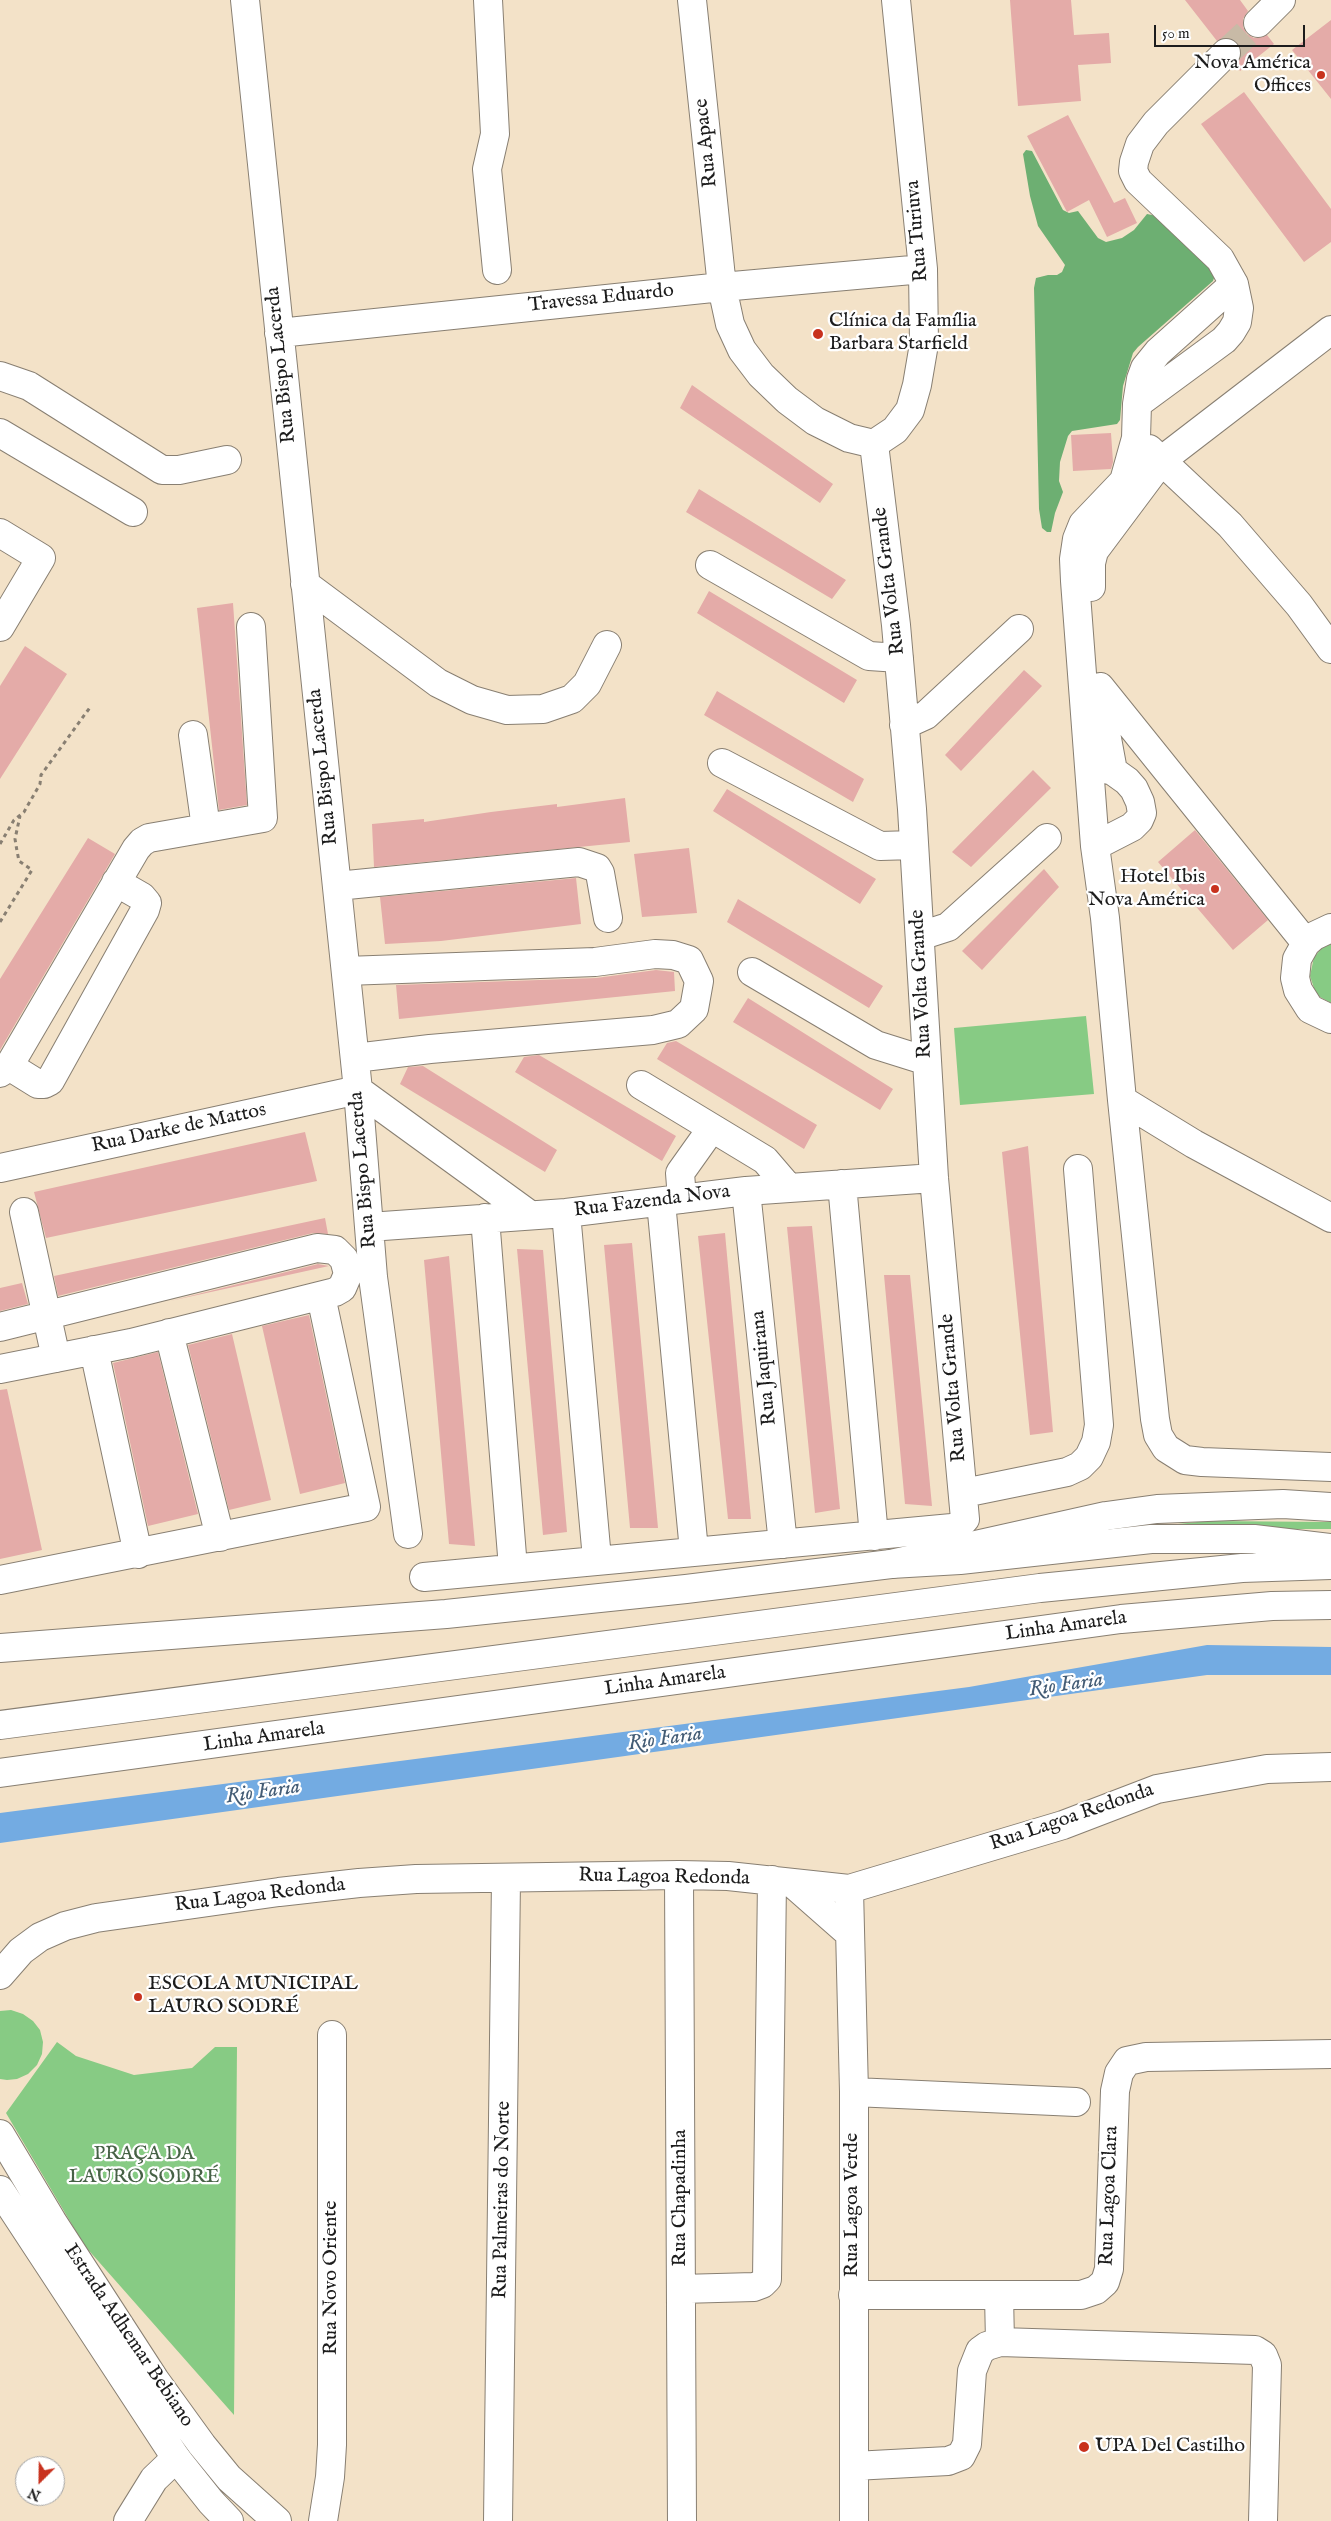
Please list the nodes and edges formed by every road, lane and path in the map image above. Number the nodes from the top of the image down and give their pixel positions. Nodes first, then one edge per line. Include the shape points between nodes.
1 (245, 0) edge
2 (488, 0) edge
3 (692, 0) edge
4 (896, 0) edge
5 (1281, 0) edge
6 (1258, 23) tunnel mouth
7 (1226, 53) tunnel mouth
8 (923, 269) junction
9 (497, 270) dead end
10 (1234, 284) junction
11 (722, 286) junction
12 (1331, 330) edge
13 (279, 333) junction
14 (0, 376) edge
15 (1137, 404) junction
16 (0, 433) edge
17 (1136, 438) junction
18 (874, 444) junction
19 (227, 460) dead end
20 (1162, 460) junction
21 (1133, 482) junction
22 (1184, 482) junction
23 (133, 512) dead end
24 (0, 534) edge
25 (710, 564) dead end
26 (305, 584) junction
27 (0, 627) edge
28 (251, 627) dead end
29 (1019, 629) dead end
30 (607, 644) dead end
31 (1331, 649) edge
32 (898, 658) junction
33 (1096, 679) junction
34 (91, 706) dead end
35 (904, 725) junction
36 (193, 735) dead end
37 (722, 763) dead end
38 (1101, 768) junction
39 (20, 816) junction
40 (206, 828) junction
41 (1047, 838) dead end
42 (0, 844) edge
43 (914, 845) junction
44 (1095, 846) junction
45 (116, 882) junction
46 (337, 886) junction
47 (608, 918) dead end
48 (0, 922) edge
49 (1331, 928) edge
50 (920, 936) junction
51 (1306, 943) junction
52 (346, 972) junction
53 (752, 972) dead end
54 (1331, 1019) edge
55 (355, 1058) junction
56 (927, 1061) junction
57 (5, 1070) edge
58 (641, 1085) dead end
59 (358, 1090) junction
60 (1122, 1100) junction
61 (712, 1128) junction
62 (0, 1168) edge
63 (1078, 1169) dead end
64 (934, 1178) junction
65 (842, 1184) junction
66 (789, 1188) junction
67 (746, 1191) junction
68 (671, 1200) junction
69 (24, 1212) dead end
70 (566, 1213) junction
71 (530, 1215) junction
72 (485, 1218) junction
73 (1331, 1218) edge
74 (369, 1227) junction
75 (321, 1296) junction
76 (47, 1316) junction
77 (0, 1327) edge
78 (170, 1333) junction
79 (94, 1350) junction
80 (56, 1358) junction
81 (0, 1369) edge
82 (1331, 1466) edge
83 (964, 1493) junction
84 (1331, 1507) edge
85 (408, 1534) dead end
86 (220, 1536) junction
87 (874, 1536) junction
88 (783, 1544) junction
89 (1331, 1548) edge
90 (694, 1551) junction
91 (138, 1554) junction
92 (597, 1559) junction
93 (891, 1564) junction
94 (1331, 1565) edge
95 (513, 1568) junction
96 (424, 1577) dead end
97 (0, 1580) edge
98 (1331, 1605) edge
99 (0, 1648) edge
100 (0, 1725) edge
101 (1331, 1767) edge
102 (0, 1773) edge
103 (679, 1875) junction
104 (506, 1879) junction
105 (782, 1882) junction
106 (850, 1889) junction
107 (850, 1934) junction
108 (0, 1975) edge
109 (332, 2035) dead end
110 (1331, 2054) edge
111 (854, 2092) junction
112 (1076, 2102) dead end
113 (0, 2134) edge
114 (0, 2190) edge
115 (681, 2289) junction
116 (853, 2295) junction
117 (999, 2295) junction
118 (1000, 2342) junction
119 (176, 2458) junction
120 (854, 2466) junction
121 (223, 2519) edge
122 (128, 2521) edge
123 (277, 2521) edge
124 (323, 2521) edge
125 (498, 2521) edge
126 (682, 2521) edge
127 (854, 2521) edge
128 (1263, 2521) edge

1 - 13 main road, Rua Bispo Lacerda
2 - 9 main road via 495,134 488,169
3 - 11 main road, Rua Apace
4 - 8 main road, Rua Turiuva
5 - 6 main road
7 - 10 main road via 1156,123 1140,144 1133,171 1138,181 1220,259
8 - 11 main road, Travessa Eduardo
8 - 18 main road, Rua Turiuva via 924,344 910,410 895,430
10 - 15 main road via 1158,352 1140,379
10 - 15 main road via 1240,308 1231,332
11 - 13 main road, Travessa Eduardo
11 - 18 main road, Rua Apace via 730,324 742,350 760,375 815,421 849,438
12 - 20 main road
13 - 26 main road, Rua Bispo Lacerda
14 - 19 main road via 29,386 162,470 179,470
15 - 17 main road
16 - 23 main road
17 - 20 main road
17 - 21 main road
18 - 32 main road, Rua Volta Grande
20 - 21 main road
20 - 22 main road
21 - 22 main road
21 - 33 main road via 1092,557
21 - 38 main road via 1084,524 1077,539 1074,560 1080,667
22 - 31 main road via 1230,525 1267,567
24 - 27 main road via 41,558
25 - 32 main road via 869,656
26 - 30 main road via 438,683 472,700 507,710 543,709 572,699 587,684
26 - 46 main road, Rua Bispo Lacerda
28 - 40 main road via 263,818
29 - 35 main road via 926,715
32 - 35 main road, Rua Volta Grande
33 - 38 main road
33 - 51 main road via 1106,696
34 - 39 path via 41,775 40,784
35 - 43 main road, Rua Volta Grande
36 - 40 main road
37 - 43 main road via 880,846
38 - 44 main road
38 - 44 main road via 1134,789 1142,813 1132,827
39 - 42 path via 14,820
39 - 48 path via 16,839 19,861 32,870
40 - 45 main road via 149,838 136,849
41 - 50 main road via 948,926
43 - 50 main road, Rua Volta Grande
44 - 60 main road
45 - 57 main road
45 - 57 main road via 142,897 146,910 50,1081 38,1084
46 - 47 main road via 580,862 597,868 600,873
46 - 52 main road, Rua Bispo Lacerda
49 - 51 main road
50 - 56 main road, Rua Volta Grande
51 - 54 main road via 1295,968 1298,990 1310,1008
52 - 55 main road, Rua Bispo Lacerda
52 - 55 main road via 594,962 655,954 689,960 699,981 694,1009 678,1024 653,1030
53 - 56 main road via 876,1045
55 - 59 main road, Rua Bispo Lacerda
56 - 64 main road, Rua Volta Grande
58 - 61 main road
59 - 62 main road, Rua Darke de Mattos
59 - 71 main road
59 - 74 main road, Rua Bispo Lacerda
60 - 73 main road via 1194,1144
60 - 82 main road via 1158,1435 1166,1448 1186,1460
61 - 66 main road via 765,1160
61 - 68 main road via 680,1173
63 - 83 main road via 1098,1425 1096,1442 1089,1458 1067,1472
64 - 65 main road, Rua Fazenda Nova
64 - 83 main road, Rua Volta Grande
65 - 66 main road, Rua Fazenda Nova
65 - 87 main road
66 - 67 main road, Rua Fazenda Nova
67 - 68 main road, Rua Fazenda Nova
67 - 88 main road, Rua Jaquirana
68 - 70 main road, Rua Fazenda Nova
68 - 90 main road
69 - 76 main road
70 - 71 main road, Rua Fazenda Nova
70 - 92 main road
71 - 72 main road, Rua Fazenda Nova
72 - 74 main road, Rua Fazenda Nova
72 - 95 main road
74 - 85 main road, Rua Bispo Lacerda
75 - 76 main road via 342,1288 348,1274 344,1259 335,1250 325,1248
75 - 78 main road
75 - 86 main road via 366,1507
76 - 77 main road
76 - 80 main road
78 - 79 main road
78 - 86 main road
79 - 80 main road
79 - 91 main road
80 - 81 main road
83 - 87 main road, Rua Volta Grande via 966,1515 962,1523 952,1528
84 - 93 main road via 1283,1504 1156,1509 1106,1516
86 - 91 main road
87 - 88 main road
88 - 90 main road
89 - 93 main road via 1254,1539 1151,1539 960,1560
90 - 92 main road
91 - 97 main road
92 - 95 main road
93 - 99 main road via 563,1603
94 - 100 main road, Linha Amarela via 1242,1568 1040,1588
95 - 96 main road
98 - 102 main road, Linha Amarela via 1272,1606 1121,1619
101 - 106 main road, Rua Lagoa Redonda via 1267,1770 1157,1789 1063,1825
103 - 104 main road, Rua Lagoa Redonda
103 - 105 main road, Rua Lagoa Redonda
103 - 115 main road, Rua Chapadinha
104 - 108 main road, Rua Lagoa Redonda via 360,1883 96,1918 40,1937 21,1951
104 - 125 main road, Rua Palmeiras do Norte
105 - 106 main road, Rua Lagoa Redonda
105 - 107 main road
105 - 115 main road via 767,2279 754,2287
106 - 107 main road, Rua Lagoa Verde
107 - 111 main road, Rua Lagoa Verde
109 - 124 main road, Rua Novo Oriente via 332,2445
110 - 117 main road, Rua Lagoa Clara via 1146,2057 1127,2061 1119,2073 1114,2091 1109,2269 1105,2282 1096,2290 1081,2295
111 - 112 main road
111 - 116 main road, Rua Lagoa Verde
113 - 123 main road, Estrada Adhemar Bebiano via 155,2380 229,2478
114 - 119 main road, Estrada Adhemar Bebiano
115 - 126 main road, Rua Chapadinha
116 - 117 main road, Rua Lagoa Clara
116 - 120 main road, Rua Lagoa Verde
117 - 118 main road
118 - 120 main road via 980,2351 975,2360 968,2444 961,2456 948,2461
118 - 128 main road via 1260,2352 1267,2365
119 - 121 main road, Estrada Adhemar Bebiano
119 - 122 main road via 154,2479
120 - 127 main road, Rua Lagoa Verde

